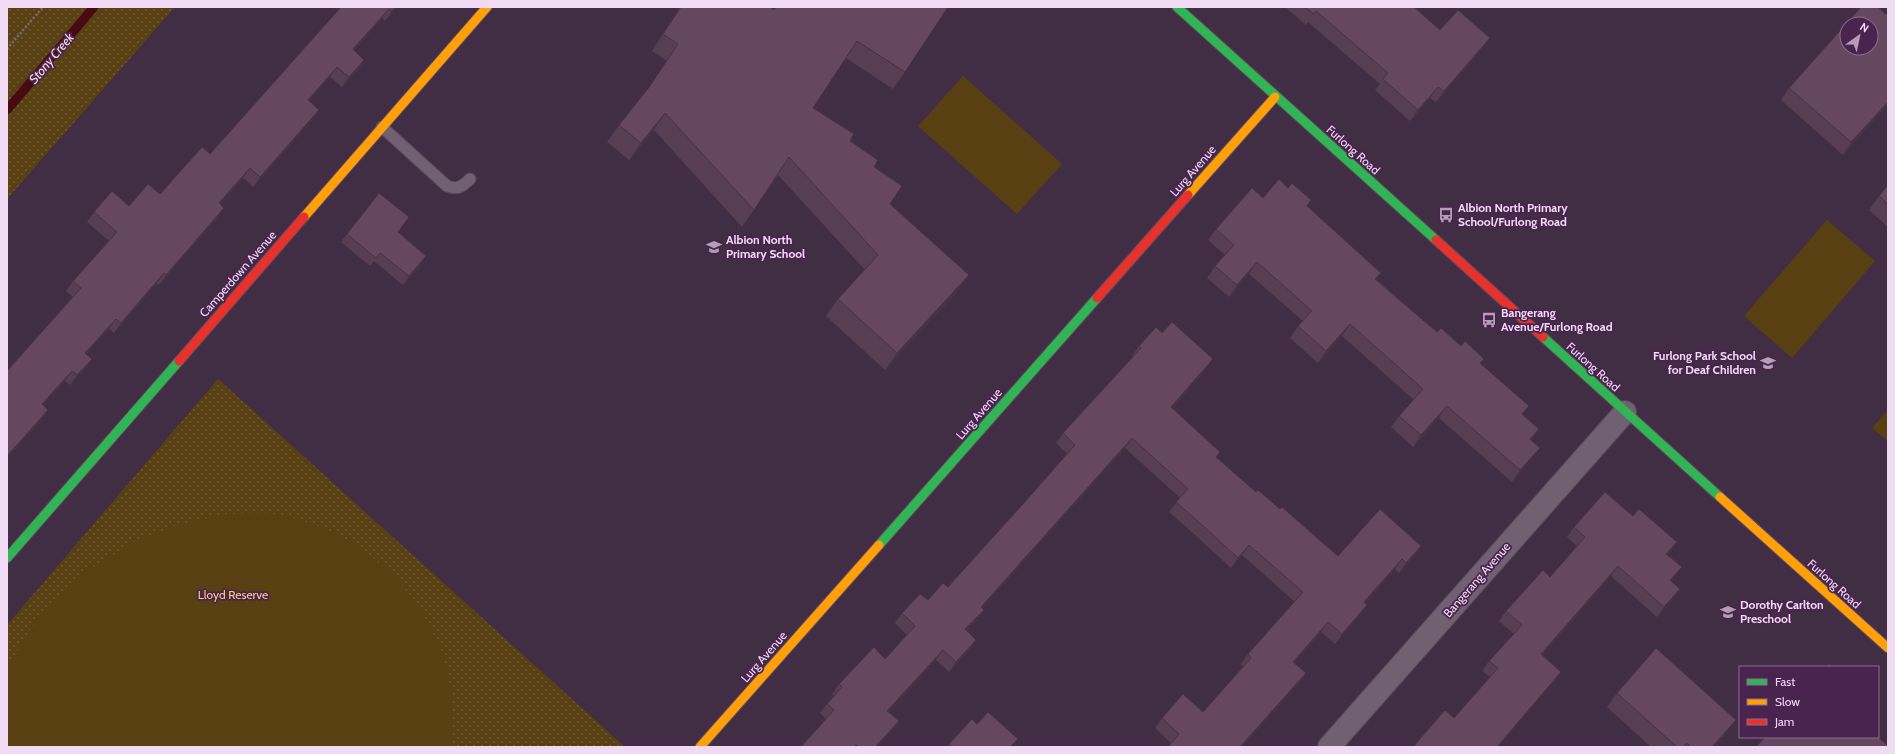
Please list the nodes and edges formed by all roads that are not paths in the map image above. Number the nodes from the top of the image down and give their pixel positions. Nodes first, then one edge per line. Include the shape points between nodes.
1 (487, 7) edge
2 (1177, 7) edge
3 (1275, 97) junction
4 (382, 127) junction
5 (470, 179) dead end
6 (1625, 412) junction
7 (7, 558) edge
8 (1888, 648) edge
9 (700, 747) edge
10 (1329, 747) edge

1 - 4 street, Camperdown Avenue
2 - 3 street, Furlong Road
3 - 6 street, Furlong Road
3 - 9 street, Lurg Avenue
4 - 5 lane via 447,186 462,187
4 - 7 street, Camperdown Avenue
6 - 8 street, Furlong Road
6 - 10 street, Bangerang Avenue

